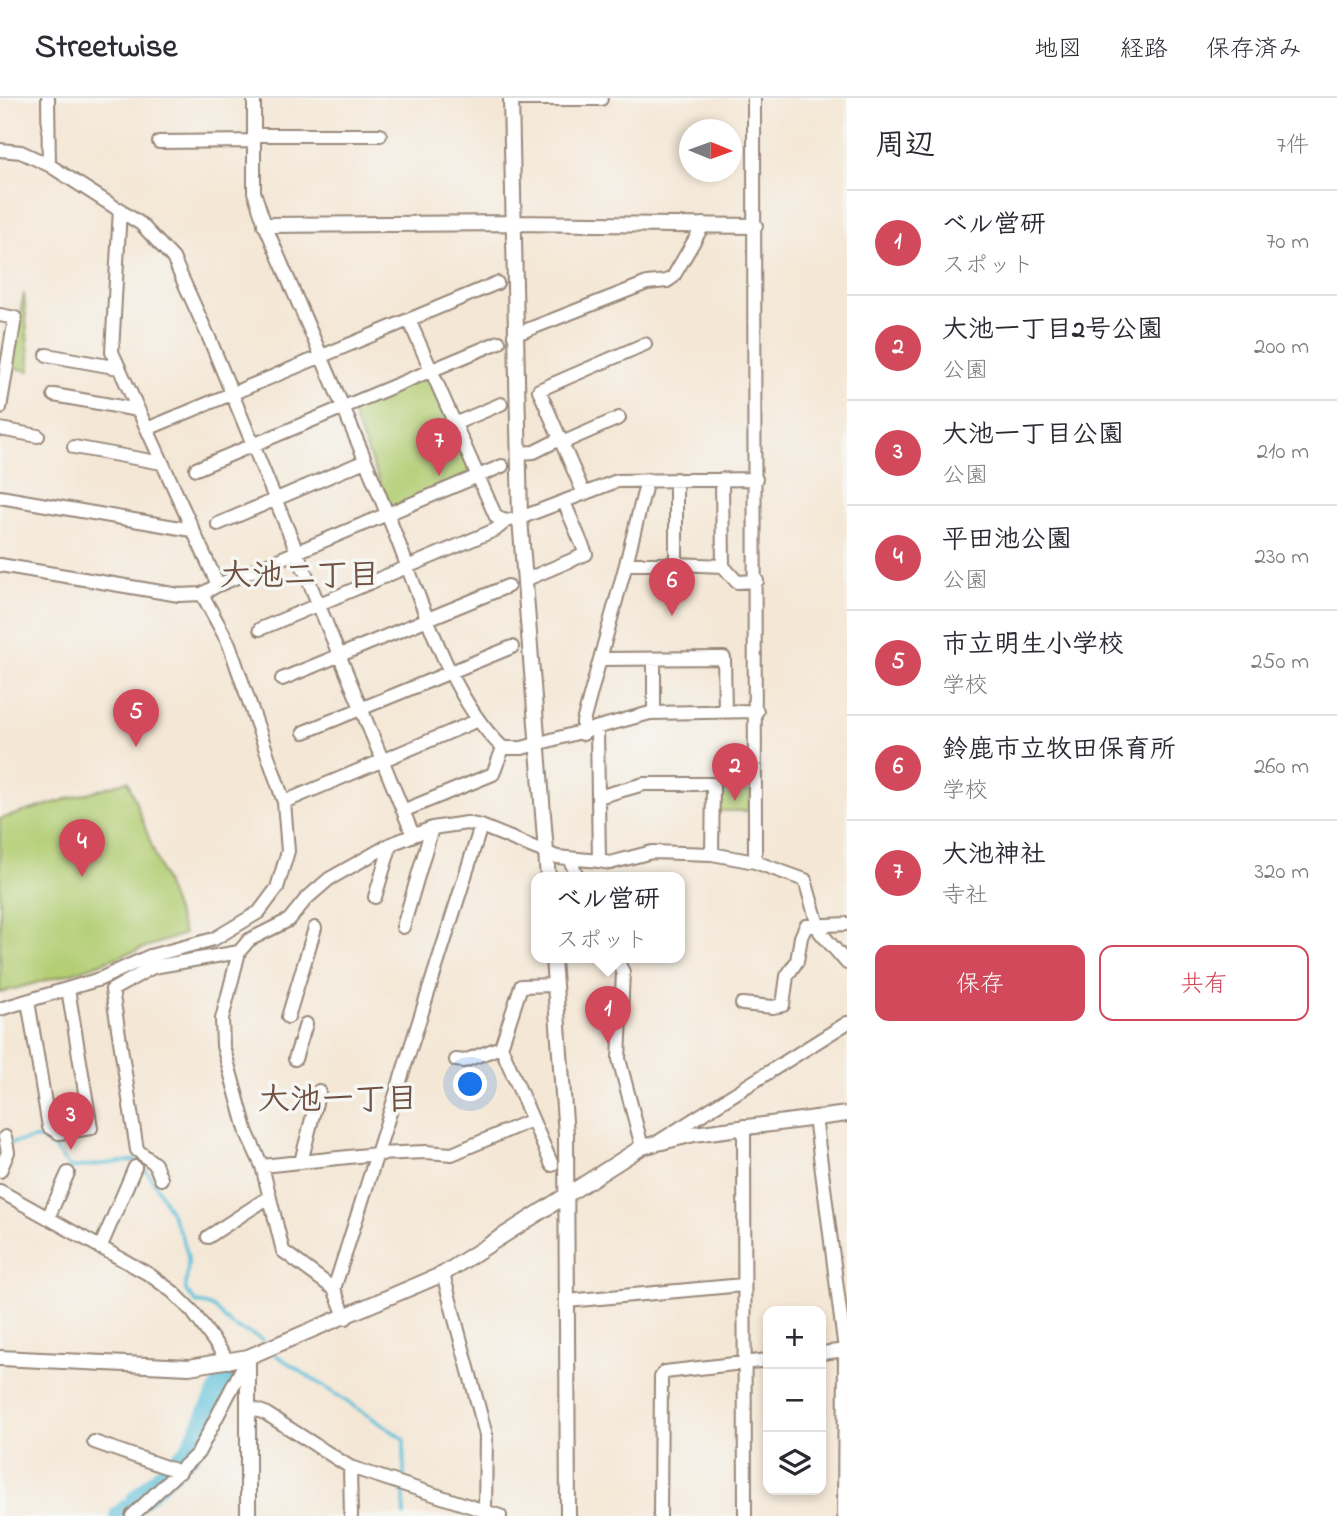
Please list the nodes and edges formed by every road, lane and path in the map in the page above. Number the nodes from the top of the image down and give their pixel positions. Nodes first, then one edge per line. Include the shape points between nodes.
1 (48, 98) edge
2 (254, 98) edge
3 (754, 98) edge
4 (511, 99) edge
5 (601, 99) edge
6 (380, 135) dead end
7 (254, 138) junction
8 (159, 142) dead end
9 (0, 150) edge
10 (49, 165) junction
11 (120, 209) junction
12 (513, 223) junction
13 (704, 224) junction
14 (265, 225) junction
15 (755, 226) junction
16 (498, 283) dead end
17 (0, 316) edge
18 (409, 320) junction
19 (514, 335) junction
20 (499, 342) dead end
21 (645, 344) dead end
22 (47, 355) dead end
23 (319, 356) junction
24 (119, 368) junction
25 (431, 371) junction
26 (231, 394) junction
27 (54, 395) dead end
28 (501, 404) dead end
29 (0, 408) edge
30 (138, 410) junction
31 (343, 410) junction
32 (619, 418) dead end
33 (454, 424) junction
34 (0, 429) edge
35 (148, 429) junction
36 (38, 436) dead end
37 (561, 441) junction
38 (253, 445) junction
39 (74, 447) dead end
40 (519, 453) junction
41 (365, 461) junction
42 (162, 463) junction
43 (502, 466) dead end
44 (196, 469) dead end
45 (477, 477) junction
46 (676, 479) junction
47 (722, 479) junction
48 (755, 479) junction
49 (647, 480) junction
50 (584, 494) junction
51 (0, 497) edge
52 (274, 498) junction
53 (564, 502) junction
54 (388, 514) junction
55 (513, 519) junction
56 (218, 524) dead end
57 (192, 530) junction
58 (297, 552) junction
59 (626, 564) junction
60 (676, 564) junction
61 (0, 565) edge
62 (723, 566) junction
63 (409, 568) junction
64 (525, 580) junction
65 (757, 581) junction
66 (218, 585) junction
67 (508, 586) dead end
68 (202, 594) junction
69 (319, 604) junction
70 (429, 618) junction
71 (260, 629) dead end
72 (512, 647) dead end
73 (340, 655) junction
74 (600, 659) junction
75 (654, 659) junction
76 (450, 671) junction
77 (282, 680) dead end
78 (362, 708) junction
79 (757, 711) junction
80 (725, 712) junction
81 (654, 713) junction
82 (476, 721) junction
83 (597, 728) junction
84 (304, 732) dead end
85 (583, 734) junction
86 (539, 744) junction
87 (503, 748) junction
88 (383, 760) junction
89 (598, 797) junction
90 (284, 802) junction
91 (405, 810) junction
92 (481, 826) junction
93 (432, 828) junction
94 (413, 835) junction
95 (391, 844) junction
96 (547, 851) junction
97 (712, 854) junction
98 (569, 858) junction
99 (599, 861) junction
100 (755, 862) junction
101 (548, 872) edge
102 (575, 872) edge
103 (375, 898) dead end
104 (817, 923) junction
105 (847, 923) edge
106 (403, 926) dead end
107 (315, 928) dead end
108 (239, 952) junction
109 (152, 962) junction
110 (553, 963) edge
111 (618, 963) edge
112 (847, 963) edge
113 (555, 985) junction
114 (68, 989) junction
115 (28, 1001) junction
116 (742, 1004) dead end
117 (0, 1009) edge
118 (288, 1017) dead end
119 (847, 1023) edge
120 (306, 1024) dead end
121 (501, 1047) junction
122 (295, 1059) dead end
123 (456, 1060) dead end
124 (319, 1091) dead end
125 (847, 1114) edge
126 (815, 1117) junction
127 (532, 1120) junction
128 (744, 1126) junction
129 (5, 1137) dead end
130 (646, 1147) junction
131 (377, 1154) junction
132 (301, 1162) junction
133 (552, 1165) dead end
134 (262, 1166) junction
135 (135, 1167) dead end
136 (0, 1171) edge
137 (68, 1173) dead end
138 (161, 1179) dead end
139 (0, 1191) edge
140 (566, 1196) junction
141 (269, 1197) junction
142 (48, 1218) junction
143 (208, 1237) dead end
144 (100, 1248) junction
145 (443, 1274) junction
146 (743, 1285) junction
147 (334, 1289) junction
148 (567, 1301) junction
149 (346, 1318) junction
150 (846, 1350) edge
151 (826, 1352) edge
152 (248, 1357) junction
153 (0, 1358) edge
154 (763, 1361) edge
155 (229, 1362) junction
156 (745, 1363) junction
157 (248, 1407) junction
158 (94, 1442) dead end
159 (351, 1468) junction
160 (175, 1470) junction
161 (459, 1510) edge
162 (485, 1511) junction
163 (132, 1516) edge
164 (248, 1516) edge
165 (351, 1516) edge
166 (500, 1516) edge
167 (568, 1516) edge
168 (660, 1516) edge
169 (745, 1516) edge
170 (844, 1516) edge

1 - 10 street
2 - 7 street
3 - 15 street
4 - 5 street
4 - 12 street
6 - 7 street
7 - 8 street
7 - 14 street via 254,192
9 - 10 street via 21,152
10 - 11 street
11 - 24 street via 112,352
11 - 26 street via 152,233 173,258
12 - 13 street
12 - 14 street
12 - 19 street
13 - 15 street
13 - 19 street via 667,281 647,283
14 - 23 street
15 - 48 street
16 - 18 street
17 - 29 street via 15,318
18 - 23 street
18 - 25 street
19 - 40 street
20 - 25 street
21 - 37 street via 539,390
22 - 24 street
23 - 26 street
23 - 31 street
24 - 30 street
25 - 31 street
25 - 33 street
26 - 35 street
26 - 38 street
27 - 30 street
28 - 33 street
30 - 35 street
31 - 38 street
31 - 41 street
32 - 37 street
33 - 45 street
34 - 36 street
35 - 42 street
37 - 40 street
37 - 50 street
38 - 44 street
38 - 52 street
39 - 42 street
40 - 55 street
41 - 52 street
41 - 54 street
42 - 57 street
43 - 45 street
45 - 54 street
45 - 55 street via 496,517
46 - 47 street
46 - 49 street
46 - 60 street
47 - 48 street
47 - 62 street
48 - 65 street
49 - 50 street via 617,481
49 - 59 street
50 - 53 street
51 - 57 street
52 - 56 street
52 - 58 street
53 - 55 street
53 - 64 street via 586,554
54 - 58 street
54 - 63 street
55 - 63 street
55 - 64 street
57 - 66 street
58 - 66 street
58 - 69 street
59 - 60 street
59 - 74 street
60 - 62 street
61 - 68 street via 179,595
62 - 65 street via 737,582
63 - 69 street
63 - 70 street
64 - 86 street
65 - 79 street
66 - 68 street
67 - 70 street
68 - 90 street via 229,644
69 - 71 street
69 - 73 street
70 - 73 street
70 - 76 street
72 - 76 street
73 - 77 street
73 - 78 street
74 - 75 street
74 - 85 street
75 - 80 street via 724,658
75 - 81 street
76 - 78 street
76 - 82 street
78 - 84 street
78 - 88 street
79 - 80 street
79 - 100 street
80 - 81 street
81 - 83 street
82 - 87 street
82 - 88 street
83 - 85 street
83 - 89 street
85 - 86 street
86 - 87 street
86 - 96 street
87 - 91 street via 493,774
88 - 90 street
88 - 91 street
89 - 97 street via 643,784 713,784
89 - 99 street
90 - 109 street via 288,851 277,888 266,904 214,939
91 - 94 street
92 - 93 street
92 - 96 street
92 - 131 street
93 - 94 street
93 - 106 street
94 - 95 street
95 - 103 street
95 - 108 street via 330,879 289,920 249,940
96 - 98 street
96 - 101 street
97 - 99 street via 652,852 610,863
97 - 100 street
98 - 99 street
98 - 102 street
100 - 104 street via 805,880
104 - 105 street
104 - 112 street
104 - 116 street via 806,926 801,937 797,961 787,975 783,1005
107 - 118 street
108 - 109 street
108 - 134 street via 226,999 223,1046 247,1133
109 - 114 street
109 - 138 street via 112,990 137,1150 155,1164
110 - 113 street
111 - 130 street via 623,972 619,1059
113 - 121 street via 521,986
113 - 140 street
114 - 115 street
114 - 115 street via 92,1128 59,1133 49,1127
115 - 117 street
119 - 130 street
120 - 122 street
121 - 123 street
121 - 127 street
124 - 132 street
125 - 126 street
126 - 128 street
126 - 150 street
127 - 131 street via 452,1154
127 - 133 street
128 - 130 street
128 - 146 street
129 - 136 street via 8,1152
130 - 140 street
131 - 132 street
131 - 147 street
132 - 134 street
134 - 141 street
135 - 144 street
137 - 142 street
139 - 142 street
140 - 145 street
140 - 148 street
141 - 143 street
141 - 147 street via 283,1251
142 - 144 street
144 - 155 street via 173,1292
145 - 149 street
145 - 162 street via 486,1436
146 - 148 street
146 - 156 street
147 - 149 street
148 - 167 street
149 - 152 street
150 - 151 street
150 - 170 street
152 - 155 street
152 - 157 street
152 - 160 street via 198,1453
153 - 155 street via 189,1367
154 - 156 street
156 - 168 street via 665,1372 661,1377
156 - 169 street
157 - 159 street via 265,1413
157 - 164 street
158 - 160 street
159 - 161 street
159 - 165 street
160 - 163 street
161 - 162 street
162 - 166 street

